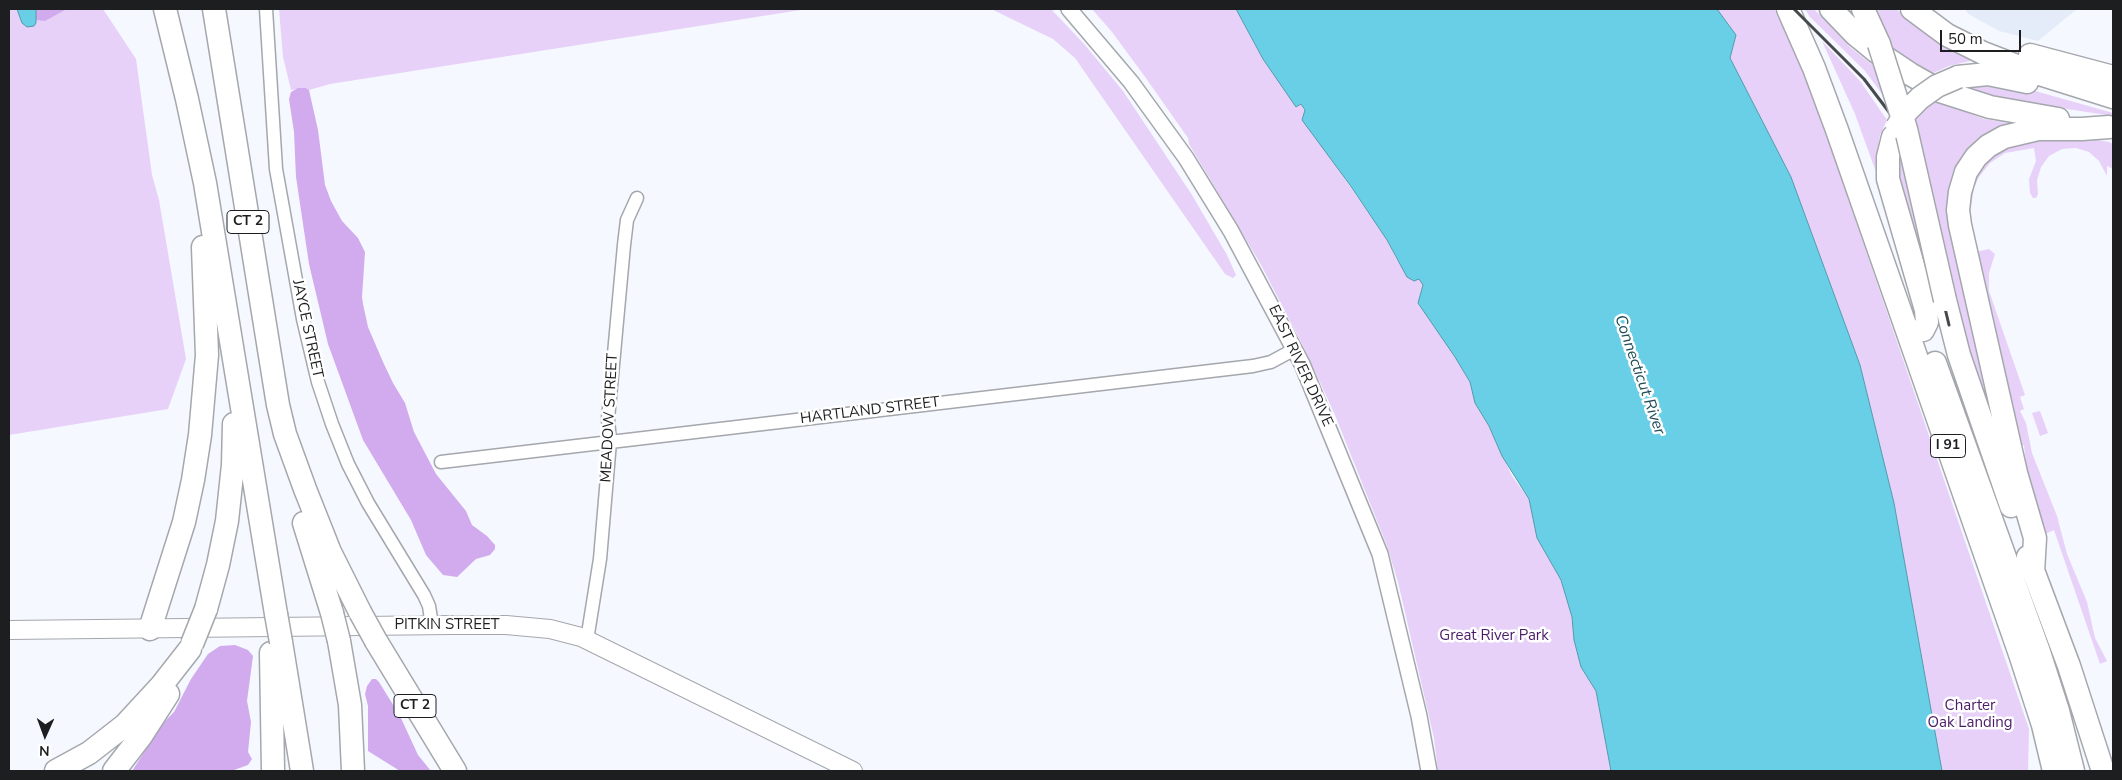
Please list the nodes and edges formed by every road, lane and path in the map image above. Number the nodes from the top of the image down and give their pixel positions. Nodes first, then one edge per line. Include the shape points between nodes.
1 (165, 9) edge
2 (214, 9) edge
3 (266, 9) edge
4 (1069, 9) edge
5 (1832, 9) edge
6 (1864, 9) edge
7 (1912, 9) edge
8 (1923, 9) edge
9 (1792, 18) edge
10 (2113, 77) edge
11 (2113, 98) edge
12 (1841, 120) junction
13 (2111, 128) edge
14 (199, 154) junction
15 (637, 198) dead end
16 (1923, 330) junction
17 (1295, 349) junction
18 (236, 368) junction
19 (285, 434) junction
20 (610, 442) junction
21 (441, 462) dead end
22 (2033, 572) junction
23 (432, 625) junction
24 (150, 629) junction
25 (9, 630) edge
26 (587, 640) junction
27 (276, 642) junction
28 (191, 646) junction
29 (2068, 666) junction
30 (2113, 763) edge
31 (56, 771) edge
32 (114, 771) edge
33 (273, 771) edge
34 (302, 771) edge
35 (353, 771) edge
36 (455, 771) edge
37 (853, 771) edge
38 (1429, 771) edge
39 (2054, 771) edge
40 (2073, 771) edge
41 (2103, 771) edge

1 - 14 highway, CT 2
2 - 19 highway, CT 2 via 274,386
3 - 23 street, JAYCE STREET via 276,169 303,319 318,382 348,464 424,595
4 - 17 street, EAST RIVER DRIVE via 1135,87 1186,158 1228,226
5 - 13 highway via 1855,34 1884,57 1947,94 1982,106
6 - 22 highway, I 91, bridge via 1900,109 1961,361
7 - 11 highway via 1947,35 1983,53
8 - 10 highway via 1948,26 1981,41
9 - 12 highway via 1816,48
11 - 16 highway, bridge via 2080,95 1995,75 1977,74 1958,77 1937,86 1915,103 1901,120 1888,153 1888,179 1926,310
12 - 16 highway via 1874,186
12 - 39 highway, I 91 via 2020,654
13 - 22 highway via 2038,129 2004,137 1976,157 1966,172 1960,192 1960,225 2016,473 2035,538
14 - 18 highway, CT 2
14 - 24 highway via 207,319 205,394 187,508
15 - 20 street, MEADOW STREET via 627,220 625,236 608,419
16 - 40 highway via 2038,648
17 - 20 street, HARTLAND STREET via 1271,362 1253,366
17 - 38 street, EAST RIVER DRIVE via 1380,554 1416,699
18 - 27 highway, CT 2 via 264,542
18 - 28 highway, bridge via 231,491 222,548 206,608
19 - 35 highway, bridge via 296,499 339,641 350,705
19 - 36 highway, CT 2, bridge via 330,552 360,612
20 - 21 street, HARTLAND STREET
20 - 26 street, MEADOW STREET via 600,559
22 - 29 highway, I 91
23 - 24 main road, PITKIN STREET
23 - 26 main road, PITKIN STREET via 528,626 569,633
24 - 25 main road, PITKIN STREET
26 - 37 main road, PITKIN STREET
27 - 33 highway
27 - 34 highway
28 - 31 highway via 148,701 120,729 89,753
28 - 32 highway via 158,711
29 - 30 highway via 2088,693
29 - 41 highway, I 91

